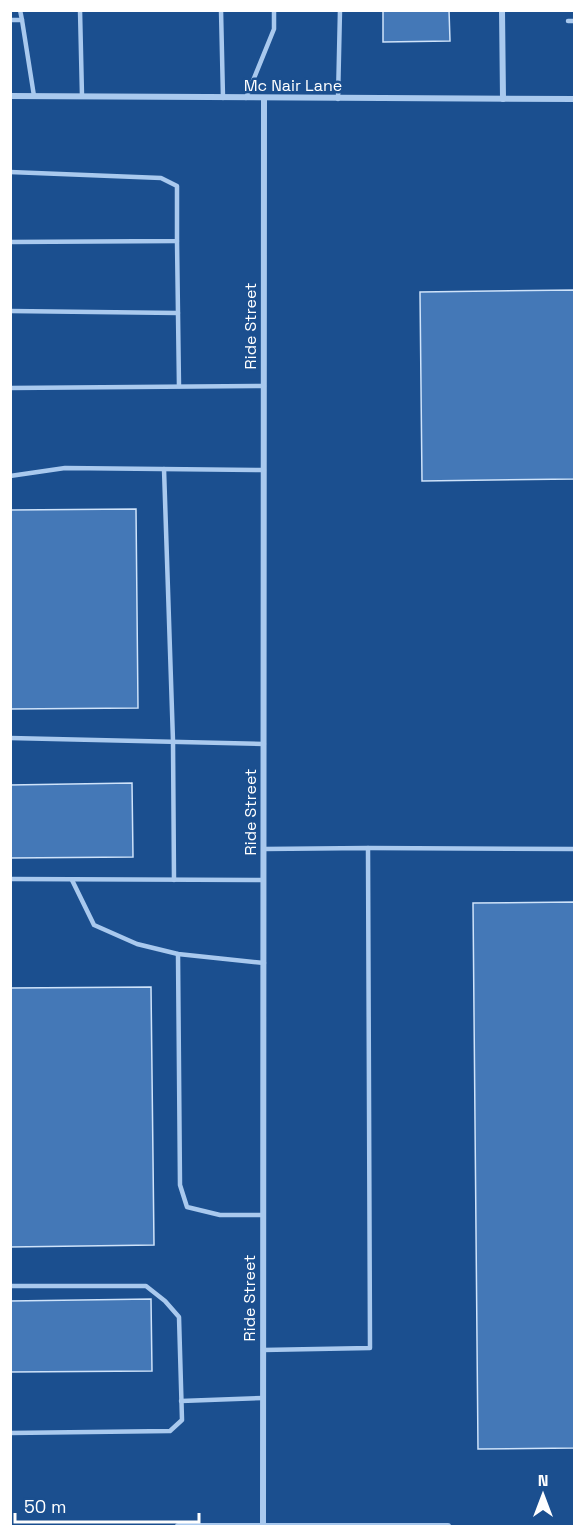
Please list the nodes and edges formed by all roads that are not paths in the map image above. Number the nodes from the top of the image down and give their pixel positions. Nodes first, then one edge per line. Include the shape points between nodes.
1 (20, 10) edge
2 (80, 10) edge
3 (221, 10) edge
4 (274, 10) edge
5 (340, 10) edge
6 (502, 10) edge
7 (10, 20) edge
8 (22, 20) junction
9 (568, 21) dead end
10 (574, 21) edge
11 (10, 96) edge
12 (34, 96) junction
13 (82, 96) junction
14 (224, 98) junction
15 (246, 98) junction
16 (264, 98) junction
17 (338, 99) junction
18 (503, 99) junction
19 (574, 99) edge
20 (10, 172) edge
21 (177, 241) junction
22 (10, 242) edge
23 (10, 311) edge
24 (178, 313) junction
25 (264, 386) junction
26 (179, 387) junction
27 (10, 388) edge
28 (164, 469) junction
29 (264, 470) junction
30 (10, 476) edge
31 (10, 738) edge
32 (172, 741) junction
33 (264, 744) junction
34 (368, 848) junction
35 (264, 849) junction
36 (574, 849) edge
37 (10, 879) edge
38 (72, 880) junction
39 (174, 880) junction
40 (263, 880) junction
41 (178, 954) junction
42 (264, 963) junction
43 (263, 1215) junction
44 (10, 1286) edge
45 (263, 1350) junction
46 (263, 1398) junction
47 (181, 1401) junction
48 (10, 1433) edge
49 (263, 1526) edge
50 (178, 1527) edge
51 (448, 1527) edge

1 - 8 lane
2 - 13 lane
3 - 14 lane
4 - 15 lane via 274,29
5 - 17 lane
6 - 18 street
7 - 8 lane
8 - 12 lane
9 - 10 lane
11 - 12 street, Mc Nair Lane
12 - 13 street, Mc Nair Lane
13 - 14 street, Mc Nair Lane
14 - 15 street, Mc Nair Lane
15 - 16 street, Mc Nair Lane
16 - 17 street, Mc Nair Lane
16 - 25 street, Ride Street
17 - 18 street, Mc Nair Lane
18 - 19 street, Mc Nair Lane
20 - 21 lane via 161,178 177,186
21 - 22 lane
21 - 24 lane
23 - 24 lane
24 - 26 lane
25 - 26 lane
25 - 29 street, Ride Street
26 - 27 lane
28 - 29 lane
28 - 30 lane via 66,468
28 - 32 lane
29 - 33 street, Ride Street
31 - 32 lane
32 - 33 lane
32 - 39 lane
33 - 35 street, Ride Street
34 - 35 lane
34 - 36 lane
34 - 45 lane via 370,1348
35 - 40 street, Ride Street
37 - 38 lane
38 - 39 lane
38 - 41 lane via 94,925 136,944
39 - 40 lane
40 - 42 street, Ride Street
41 - 42 lane
41 - 43 lane via 180,1185 187,1208 220,1215
42 - 43 street, Ride Street
43 - 45 street, Ride Street
44 - 47 lane via 146,1286 179,1317
45 - 46 street, Ride Street
46 - 47 lane
46 - 49 street, Ride Street
47 - 48 lane via 182,1420 170,1431
49 - 50 street
49 - 51 street

